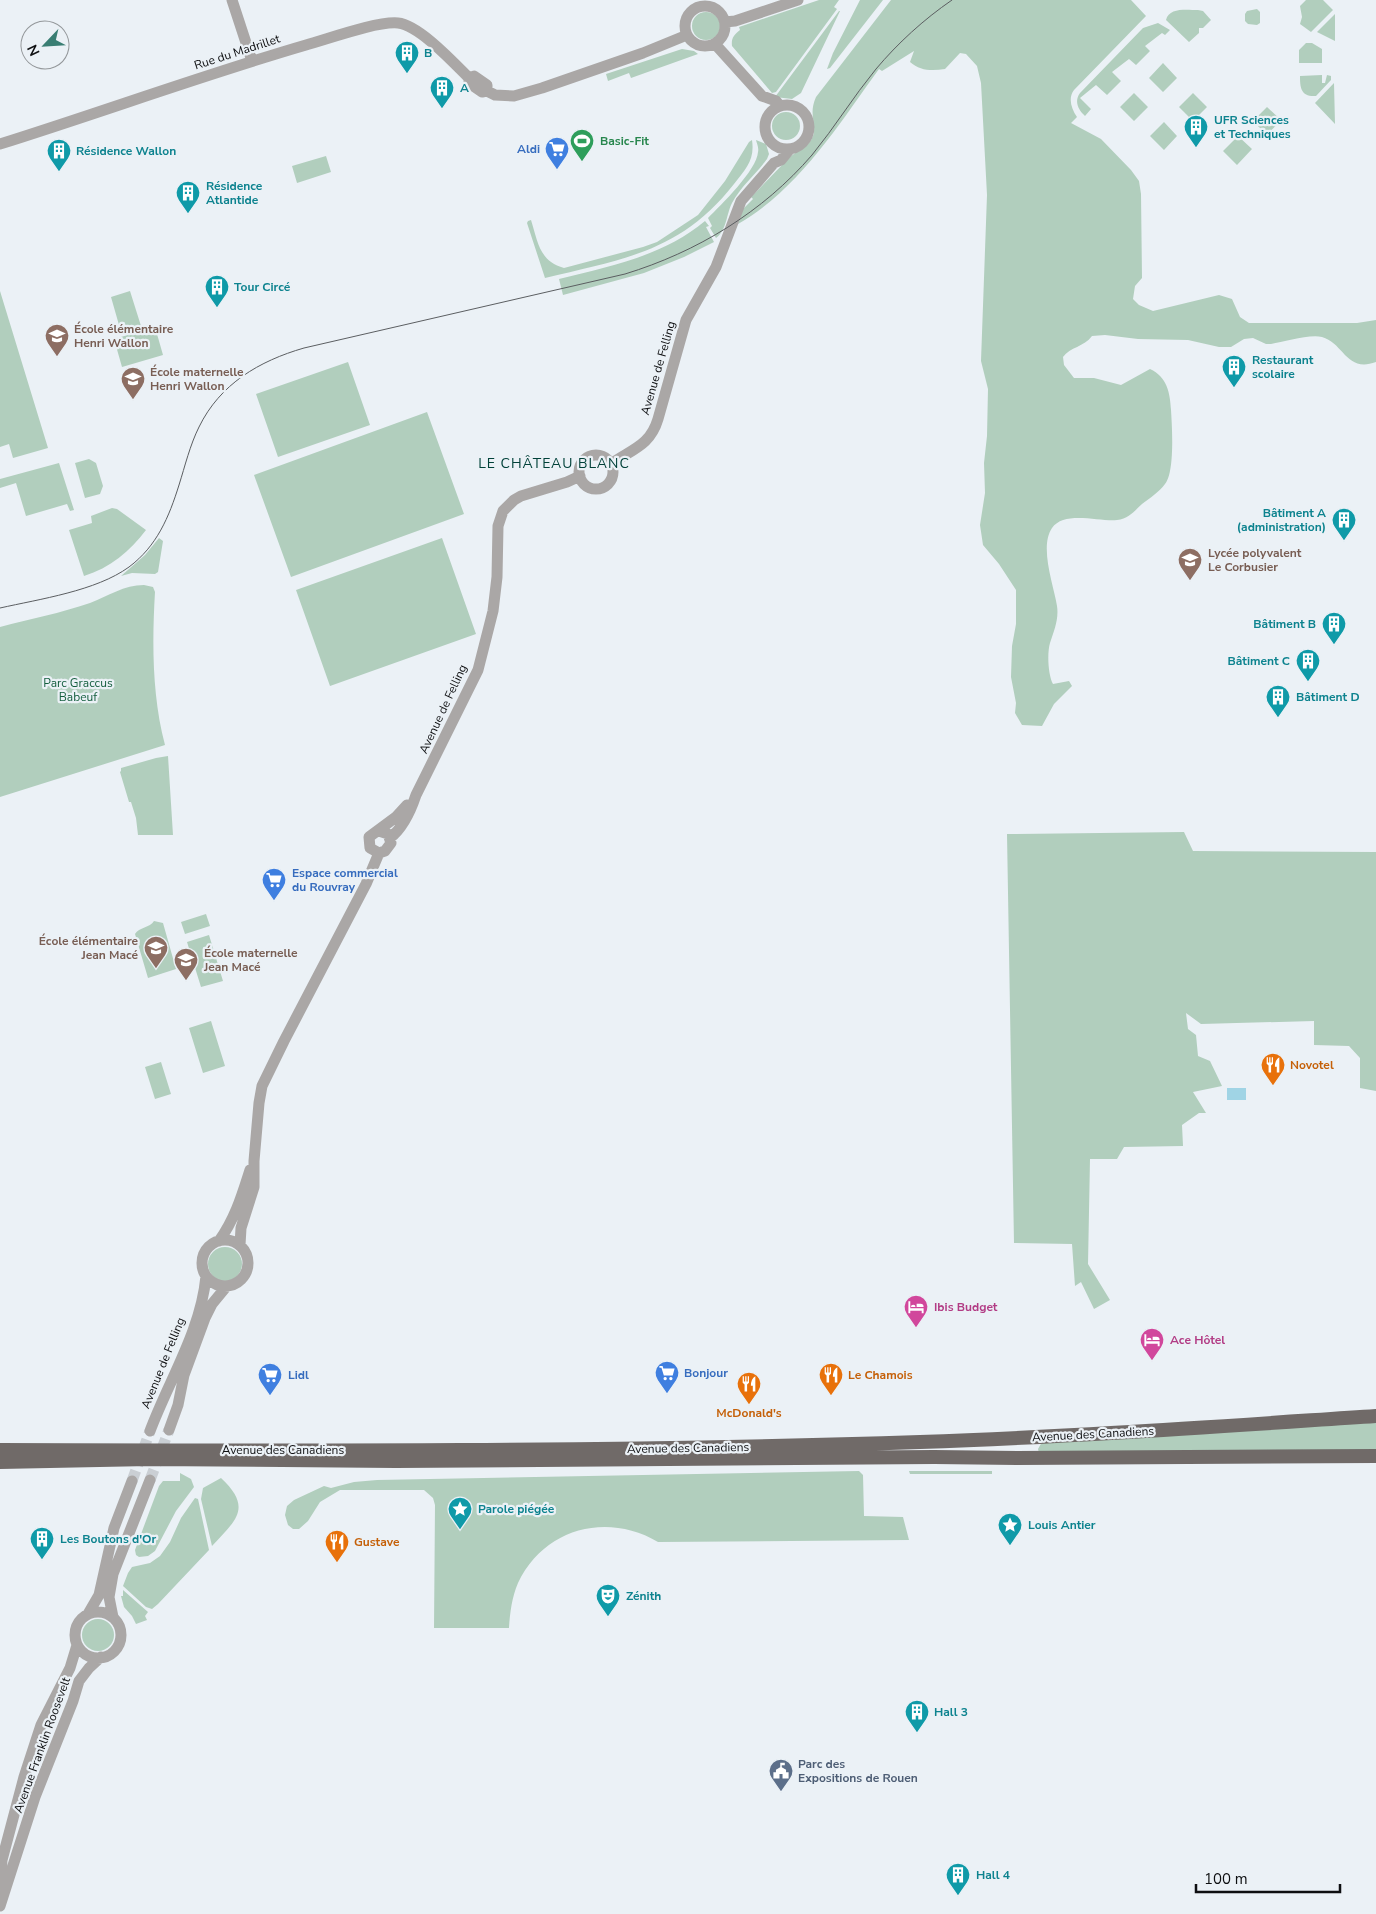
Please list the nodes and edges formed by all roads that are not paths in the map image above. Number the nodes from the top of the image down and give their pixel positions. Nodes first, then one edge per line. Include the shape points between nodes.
1 (232, 0) edge
2 (798, 0) edge
3 (693, 4) edge
4 (725, 22) junction
5 (687, 35) junction
6 (715, 44) junction
7 (252, 61) junction
8 (762, 96) junction
9 (780, 106) junction
10 (769, 114) junction
11 (0, 144) edge
12 (773, 144) junction
13 (790, 149) junction
14 (774, 163) junction
15 (611, 464) junction
16 (580, 476) junction
17 (416, 795) junction
18 (379, 830) junction
19 (390, 838) junction
20 (378, 853) junction
21 (254, 1161) junction
22 (219, 1241) junction
23 (240, 1245) junction
24 (206, 1276) junction
25 (226, 1287) junction
26 (1376, 1416) edge
27 (169, 1430) tunnel mouth
28 (150, 1431) tunnel mouth
29 (0, 1450) edge
30 (1376, 1456) edge
31 (0, 1462) edge
32 (150, 1480) tunnel mouth
33 (132, 1481) tunnel mouth
34 (88, 1614) junction
35 (113, 1617) junction
36 (77, 1645) junction
37 (101, 1658) junction
38 (0, 1889) edge
39 (0, 1906) edge

1 - 7 street
2 - 4 street
3 - 4 street via 716,9
3 - 5 street via 687,18
4 - 6 street via 724,34
5 - 6 street via 702,46
5 - 7 street, Rue du Madrillet via 514,96 495,95 477,89 422,34 399,23 373,26
6 - 8 street
7 - 11 street, Rue du Madrillet
8 - 9 street
8 - 10 street
9 - 10 street
9 - 13 street via 798,108 808,122 805,140
10 - 12 street via 765,127
12 - 13 street
12 - 14 street
13 - 14 street, Avenue de Felling
14 - 15 street, Avenue de Felling via 741,201 716,267 686,320 652,434 639,447
15 - 16 street via 604,457 590,456 580,467
15 - 16 street via 612,479 601,489 586,485
16 - 17 street, Avenue de Felling via 521,496 502,511 498,526 493,611 478,670
17 - 18 street, Avenue de Felling via 396,818
17 - 19 street, Avenue de Felling via 395,835
18 - 19 street
18 - 20 street via 368,839 370,848
19 - 20 street via 388,849
20 - 21 street via 366,884 262,1086
21 - 22 street via 235,1214
21 - 23 street via 254,1187 241,1228
22 - 23 street via 228,1240
22 - 24 street via 208,1247 203,1255
23 - 25 street via 247,1256 248,1270 242,1280
24 - 25 street via 214,1284
24 - 28 street, Avenue de Felling via 190,1335
25 - 27 street, Avenue de Felling via 205,1318
26 - 29 main road, Avenue des Canadiens via 1039,1437 788,1446
30 - 31 main road, Avenue des Canadiens
32 - 35 street via 113,1574 109,1597
33 - 34 street via 114,1528 99,1595
34 - 35 street via 99,1612
34 - 36 street via 76,1626
35 - 37 street via 120,1630 119,1644 112,1653
36 - 37 street via 87,1655
36 - 38 street, Avenue Franklin Roosevelt via 70,1668 41,1725 24,1777 2,1860
37 - 39 street, Avenue Franklin Roosevelt via 79,1681 35,1797

